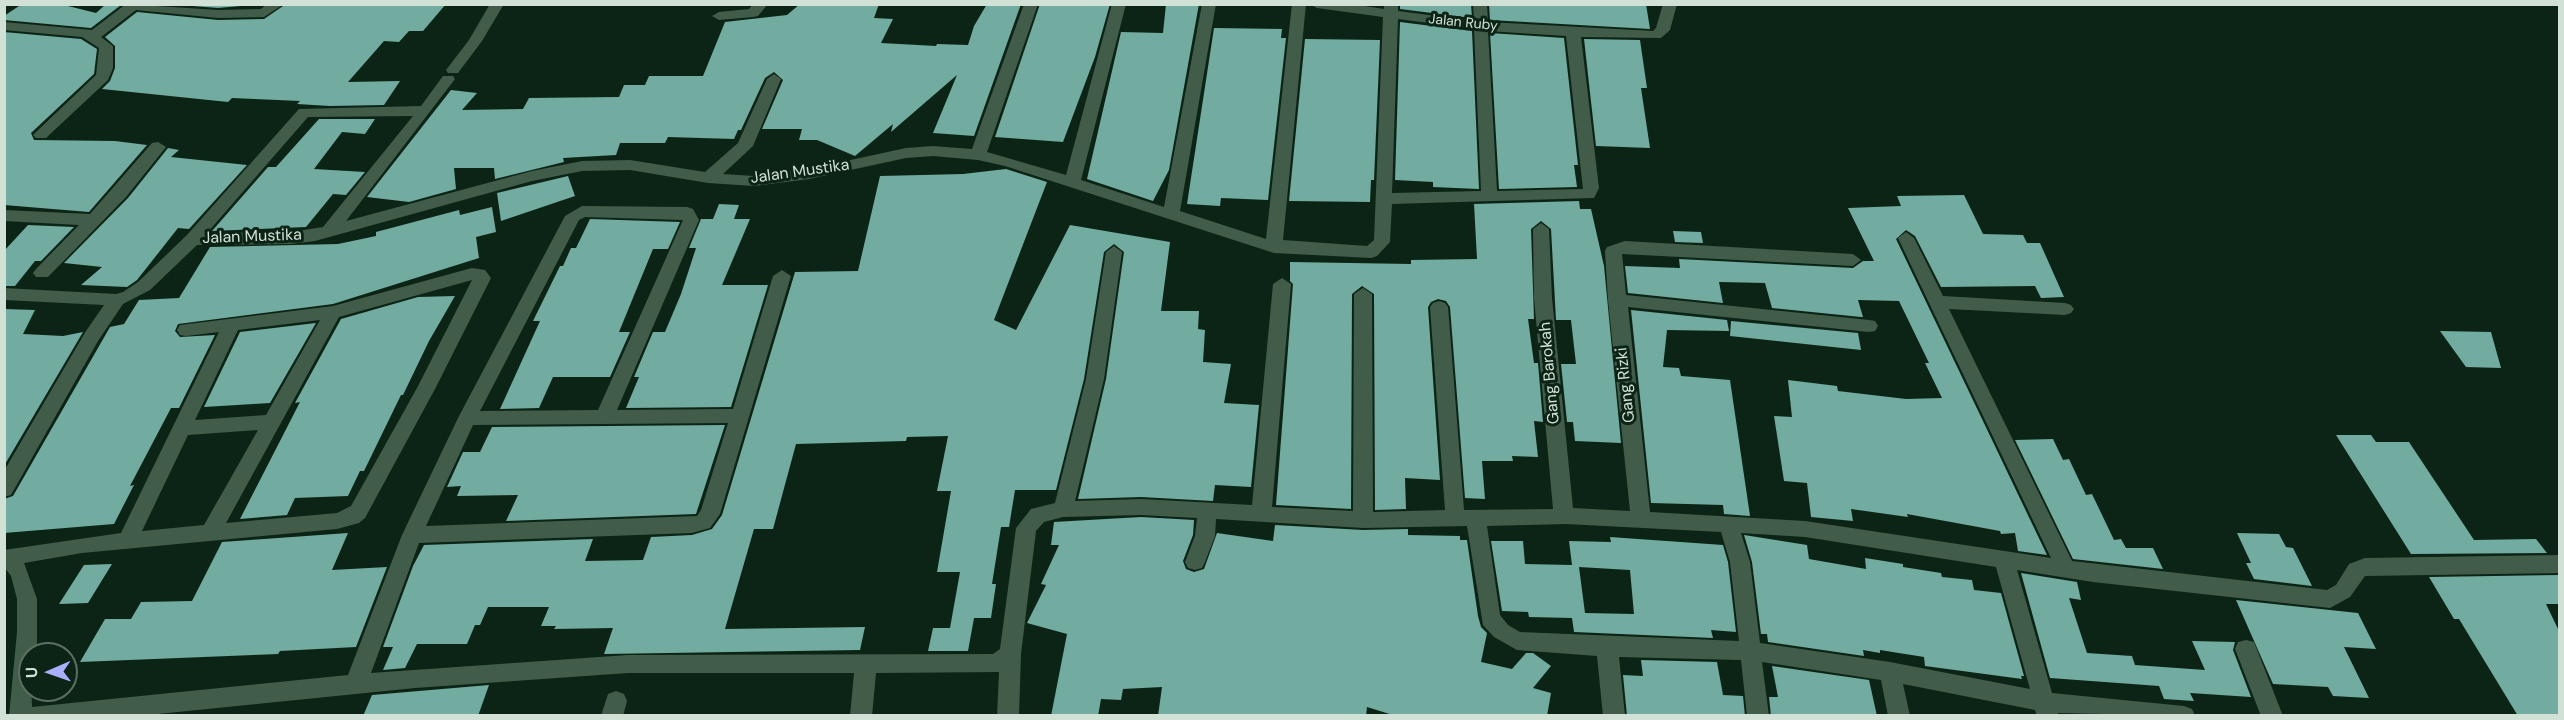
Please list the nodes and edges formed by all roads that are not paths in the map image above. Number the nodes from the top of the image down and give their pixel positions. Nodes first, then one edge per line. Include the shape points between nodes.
1 (277, 4) edge
2 (497, 4) edge
3 (760, 4) edge
4 (1031, 4) edge
5 (1119, 4) edge
6 (1209, 4) edge
7 (1299, 4) edge
8 (1317, 4) edge
9 (1480, 4) edge
10 (1670, 4) edge
11 (1391, 10) edge
12 (719, 16) dead end
13 (4, 26) edge
14 (1480, 26) junction
15 (1573, 32) junction
16 (91, 35) junction
17 (774, 79) dead end
18 (425, 111) junction
19 (41, 135) dead end
20 (158, 147) dead end
21 (978, 155) junction
22 (708, 178) junction
23 (1072, 183) junction
24 (1489, 196) junction
25 (1384, 199) junction
26 (1172, 214) junction
27 (4, 215) edge
28 (94, 220) junction
29 (1541, 230) dead end
30 (329, 231) junction
31 (1906, 238) dead end
32 (193, 239) junction
33 (1274, 247) junction
34 (1114, 252) dead end
35 (1853, 260) dead end
36 (42, 273) dead end
37 (782, 276) dead end
38 (1282, 284) dead end
39 (4, 294) edge
40 (1363, 294) dead end
41 (117, 300) junction
42 (1617, 300) junction
43 (1937, 302) junction
44 (1439, 307) dead end
45 (2065, 309) dead end
46 (333, 312) junction
47 (231, 326) junction
48 (1869, 326) dead end
49 (186, 330) dead end
50 (605, 415) junction
51 (738, 416) junction
52 (467, 418) junction
53 (270, 422) junction
54 (183, 428) junction
55 (4, 489) edge
56 (1063, 509) junction
57 (1207, 512) junction
58 (1261, 515) junction
59 (1564, 517) junction
60 (1466, 519) junction
61 (1641, 519) junction
62 (1363, 520) junction
63 (1729, 525) junction
64 (210, 533) junction
65 (412, 535) junction
66 (127, 542) junction
67 (2004, 560) junction
68 (11, 562) edge
69 (1195, 562) dead end
70 (2559, 564) edge
71 (2066, 569) junction
72 (1607, 647) junction
73 (2246, 649) dead end
74 (1749, 651) junction
75 (1010, 654) junction
76 (866, 663) junction
77 (1890, 672) junction
78 (356, 683) junction
79 (2046, 709) edge
80 (122, 711) edge
81 (20, 716) edge
82 (34, 716) edge
83 (861, 716) edge
84 (1008, 716) edge
85 (1614, 716) edge
86 (1758, 716) edge
87 (1899, 716) edge
88 (2184, 716) edge
89 (2272, 716) edge

1 - 16 street via 264,13 218,14 133,6 101,33
2 - 18 street via 476,41
3 - 12 street via 753,13
4 - 21 street
5 - 23 street
6 - 26 street
7 - 33 street
8 - 11 street, Jalan Ruby
9 - 14 street
10 - 15 street, Jalan Ruby via 1663,30 1656,35
11 - 14 street, Jalan Ruby
11 - 25 street
13 - 16 street
14 - 15 street, Jalan Ruby
14 - 24 street
15 - 24 street via 1590,192
16 - 19 street via 106,46 106,72
17 - 22 street via 745,146
18 - 30 street
18 - 32 street via 304,112
20 - 28 street
21 - 22 street, Jalan Mustika via 906,153 780,178
21 - 23 street, Jalan Mustika
22 - 30 street, Jalan Mustika via 640,166 582,166
23 - 26 street, Jalan Mustika
24 - 25 street
25 - 33 street, Jalan Mustika via 1382,242 1378,248 1365,253
26 - 33 street, Jalan Mustika
27 - 28 street
28 - 36 street
29 - 59 street, Gang Barokah via 1543,298
30 - 32 street, Jalan Mustika via 291,238
31 - 43 street
32 - 41 street via 144,286
34 - 56 street via 1095,379
35 - 42 street, Gang Rizki via 1625,248 1613,251
37 - 51 street
38 - 58 street
39 - 41 street
40 - 62 street
41 - 55 street
42 - 48 street
42 - 61 street, Gang Rizki
43 - 45 street
43 - 71 street
44 - 60 street
46 - 47 street
46 - 53 street
46 - 64 street via 472,274 482,278 358,512 337,521
47 - 49 street
47 - 54 street
50 - 51 street
50 - 52 street
50 - 52 street via 691,220 687,213 582,211 573,216
51 - 65 street via 710,514 698,524
52 - 65 street
53 - 54 street
53 - 64 street
54 - 66 street
56 - 57 street via 1141,507
56 - 75 street via 1038,515 1026,528
57 - 58 street
57 - 69 street via 1205,536
58 - 62 street
59 - 60 street
59 - 61 street
60 - 62 street
60 - 72 street via 1495,626 1517,641
61 - 63 street
63 - 67 street via 1805,529
63 - 74 street via 1740,562
64 - 66 street
65 - 78 street
66 - 68 street via 82,545
67 - 71 street
67 - 79 street
68 - 81 street via 27,599
70 - 71 street via 2365,567 2356,570 2343,591 2330,599
72 - 74 street
72 - 85 street
73 - 89 street
74 - 77 street
74 - 86 street
75 - 76 street via 1001,662 990,664
75 - 84 street
76 - 78 street via 628,664
76 - 83 street
77 - 79 street
77 - 87 street
78 - 80 street
79 - 88 street
80 - 82 street

